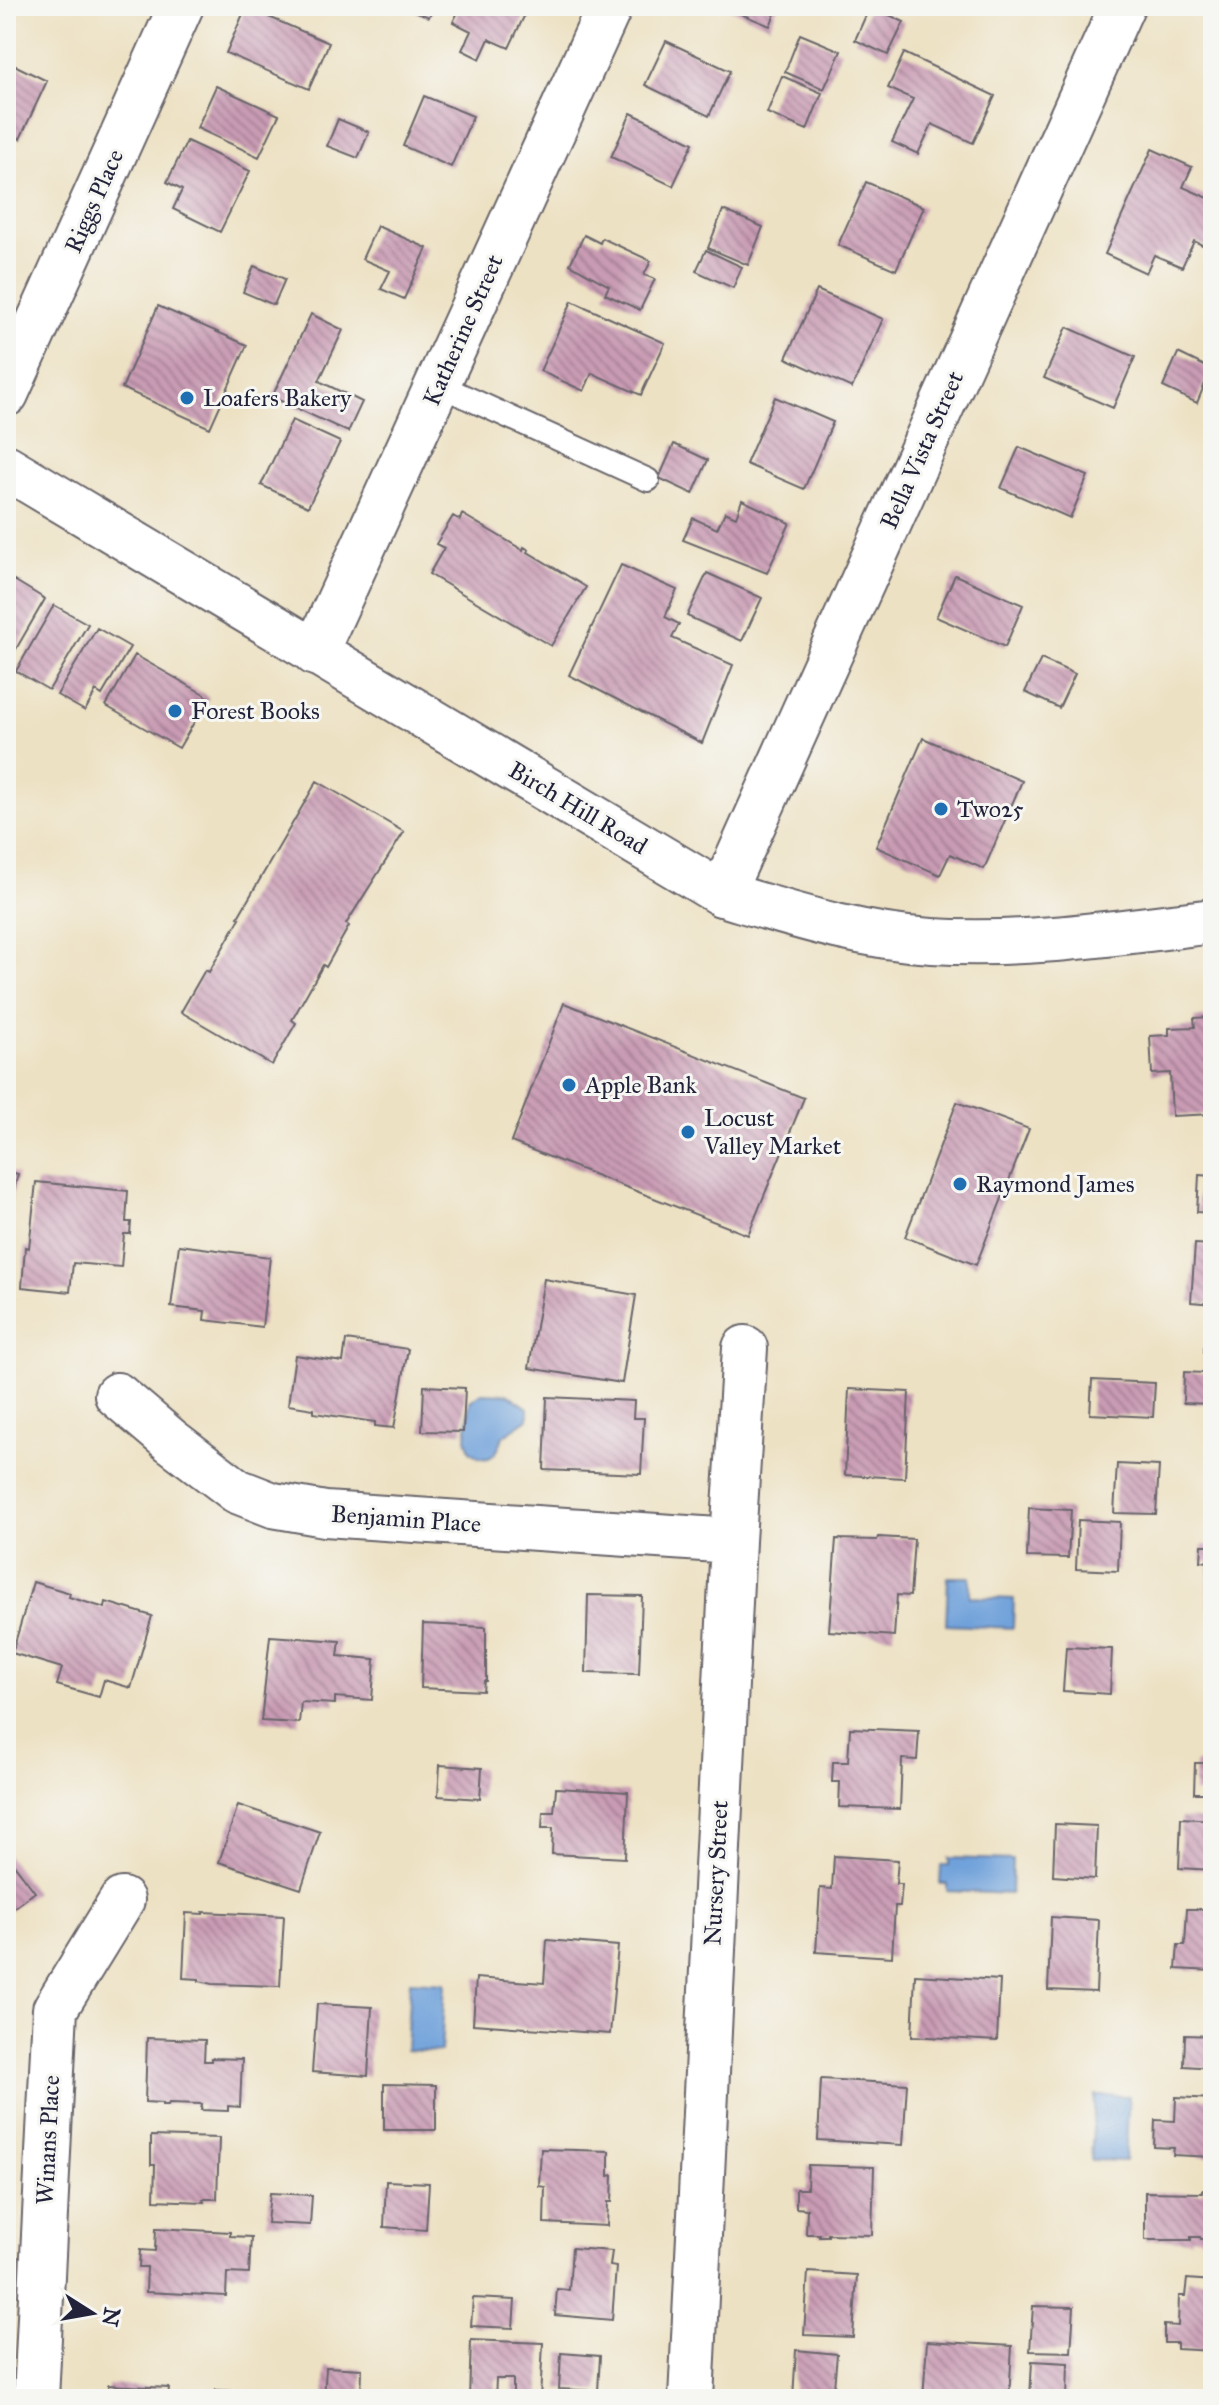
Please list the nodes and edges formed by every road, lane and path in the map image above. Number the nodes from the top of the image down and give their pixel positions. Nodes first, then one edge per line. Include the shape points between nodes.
1 (181, 6) edge
2 (610, 6) edge
3 (1122, 6) edge
4 (439, 385) junction
5 (6, 394) edge
6 (6, 467) edge
7 (648, 480) dead end
8 (315, 653) junction
9 (722, 894) junction
10 (1213, 921) edge
11 (745, 1348) dead end
12 (117, 1395) dead end
13 (733, 1541) junction
14 (122, 1900) dead end
15 (36, 2399) edge
16 (691, 2399) edge

1 - 5 street, Riggs Place
2 - 4 street, Katherine Street
3 - 9 street, Bella Vista Street
4 - 7 lane
4 - 8 street, Katherine Street
6 - 8 street, Birch Hill Road
8 - 9 street, Birch Hill Road
9 - 10 street, Birch Hill Road via 824,923 930,941 1038,942
11 - 13 street, Nursery Street
12 - 13 street, Benjamin Place via 237,1491 273,1505 325,1514
13 - 16 street, Nursery Street
14 - 15 street, Winans Place via 55,2009

